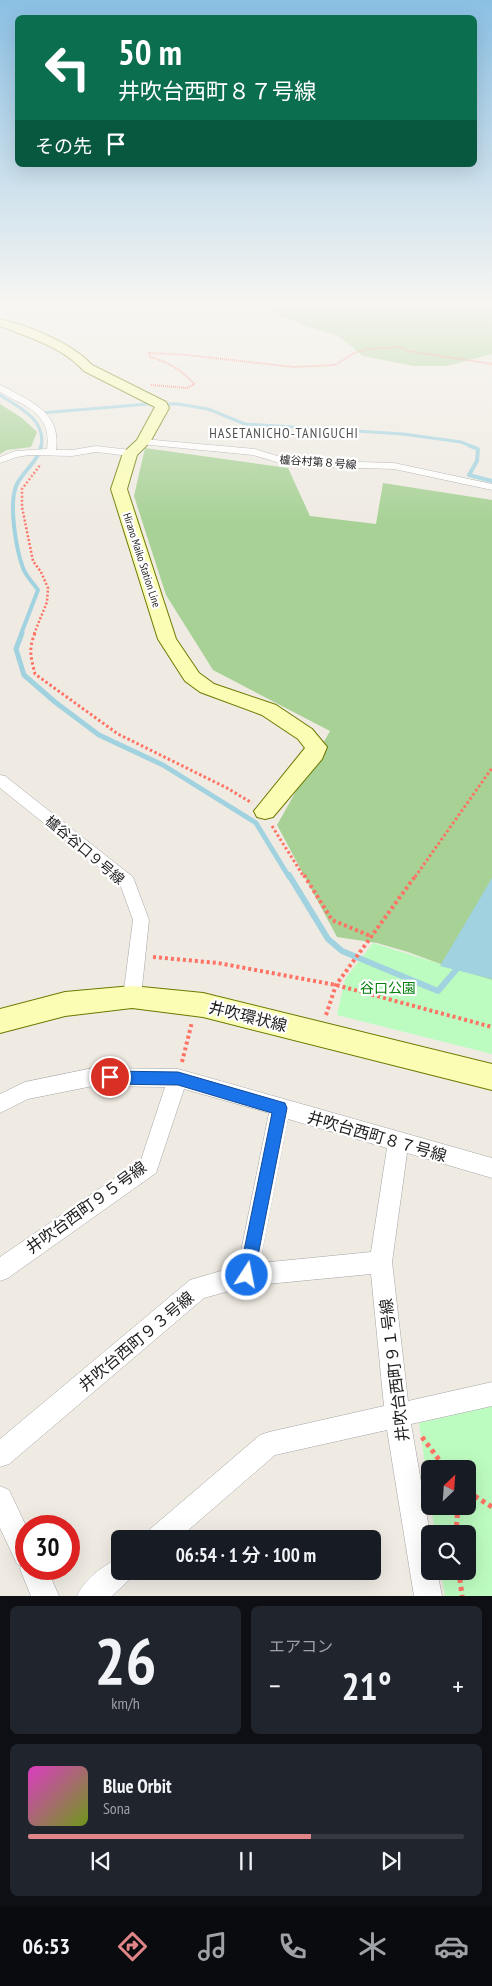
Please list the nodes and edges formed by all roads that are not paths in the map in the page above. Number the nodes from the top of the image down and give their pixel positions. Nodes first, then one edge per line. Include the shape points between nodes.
1 (105, 376) edge
2 (0, 388) edge
3 (136, 448) junction
4 (47, 452) junction
5 (0, 460) edge
6 (492, 487) edge
7 (0, 780) edge
8 (265, 811) road end
9 (132, 997) junction
10 (0, 1021) edge
11 (492, 1077) edge
12 (178, 1078) junction
13 (0, 1104) edge
14 (280, 1108) junction
15 (398, 1142) junction
16 (492, 1168) edge
17 (382, 1262) junction
18 (0, 1270) edge
19 (247, 1275) junction
20 (492, 1394) edge
21 (401, 1415) junction
22 (0, 1455) edge
23 (0, 1499) edge
24 (168, 1530) edge
25 (15, 1531) edge
26 (111, 1579) edge
27 (38, 1580) edge
28 (46, 1596) edge
29 (91, 1596) edge
30 (428, 1596) edge

1 - 3 main road, Hirano Maiko Station Line via 159,403 162,408
2 - 4 street via 44,414 53,445
3 - 4 street
3 - 6 street, 櫨谷村第８号線 via 233,449 290,462 394,466
3 - 8 main road, Hirano Maiko Station Line via 119,489 167,639 192,677 207,688 268,710 305,734 316,747 314,754
4 - 5 street via 15,454
7 - 9 street, 櫨谷谷口９号線 via 126,880 141,920
9 - 10 main road, 井吹環状線 via 65,1004
9 - 11 main road, 井吹環状線 via 196,1004
12 - 13 street, 井吹台西町８７号線 via 93,1077 25,1091
12 - 14 street, 井吹台西町８７号線
12 - 18 street, 井吹台西町９５号線 via 149,1166
14 - 15 street, 井吹台西町８７号線
14 - 19 street
15 - 16 street, 井吹台西町８７号線
15 - 17 street, 井吹台西町９１号線
17 - 19 street, 井吹台西町９３号線
17 - 21 street, 井吹台西町９１号線
19 - 22 street, 井吹台西町９３号線 via 198,1288
20 - 21 street
21 - 24 street via 268,1444
21 - 30 street, 井吹台西町９１号線
23 - 25 street
26 - 29 street
27 - 28 street

